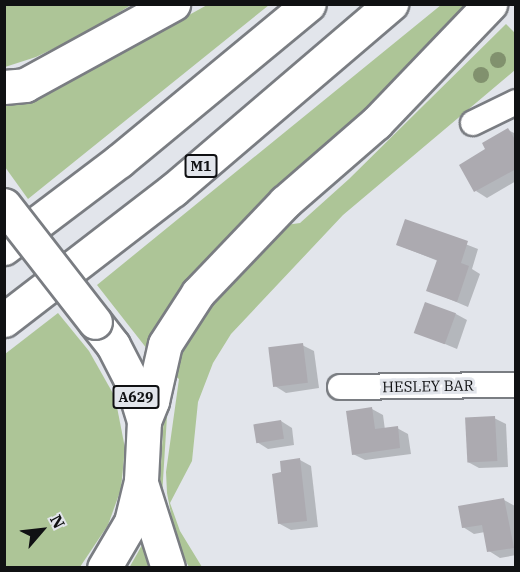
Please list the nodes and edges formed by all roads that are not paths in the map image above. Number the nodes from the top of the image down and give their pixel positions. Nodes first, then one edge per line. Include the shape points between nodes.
1 (172, 4) edge
2 (309, 4) edge
3 (391, 4) edge
4 (490, 4) edge
5 (4, 87) edge
6 (516, 102) edge
7 (472, 123) dead end
8 (4, 205) edge
9 (4, 248) edge
10 (4, 320) edge
11 (516, 385) edge
12 (340, 387) dead end
13 (144, 421) junction
14 (141, 482) junction
15 (104, 567) edge
16 (168, 567) edge

1 - 5 main road via 25,85
2 - 9 main road via 119,161
3 - 10 main road, M1 via 173,190
4 - 13 main road via 376,123 285,202 198,293 165,344
6 - 7 street
8 - 13 main road, A629, bridge via 113,345 132,382
11 - 12 street, HESLEY BAR
13 - 14 main road, A629
14 - 15 main road, A629 via 131,522
14 - 16 main road, A629

